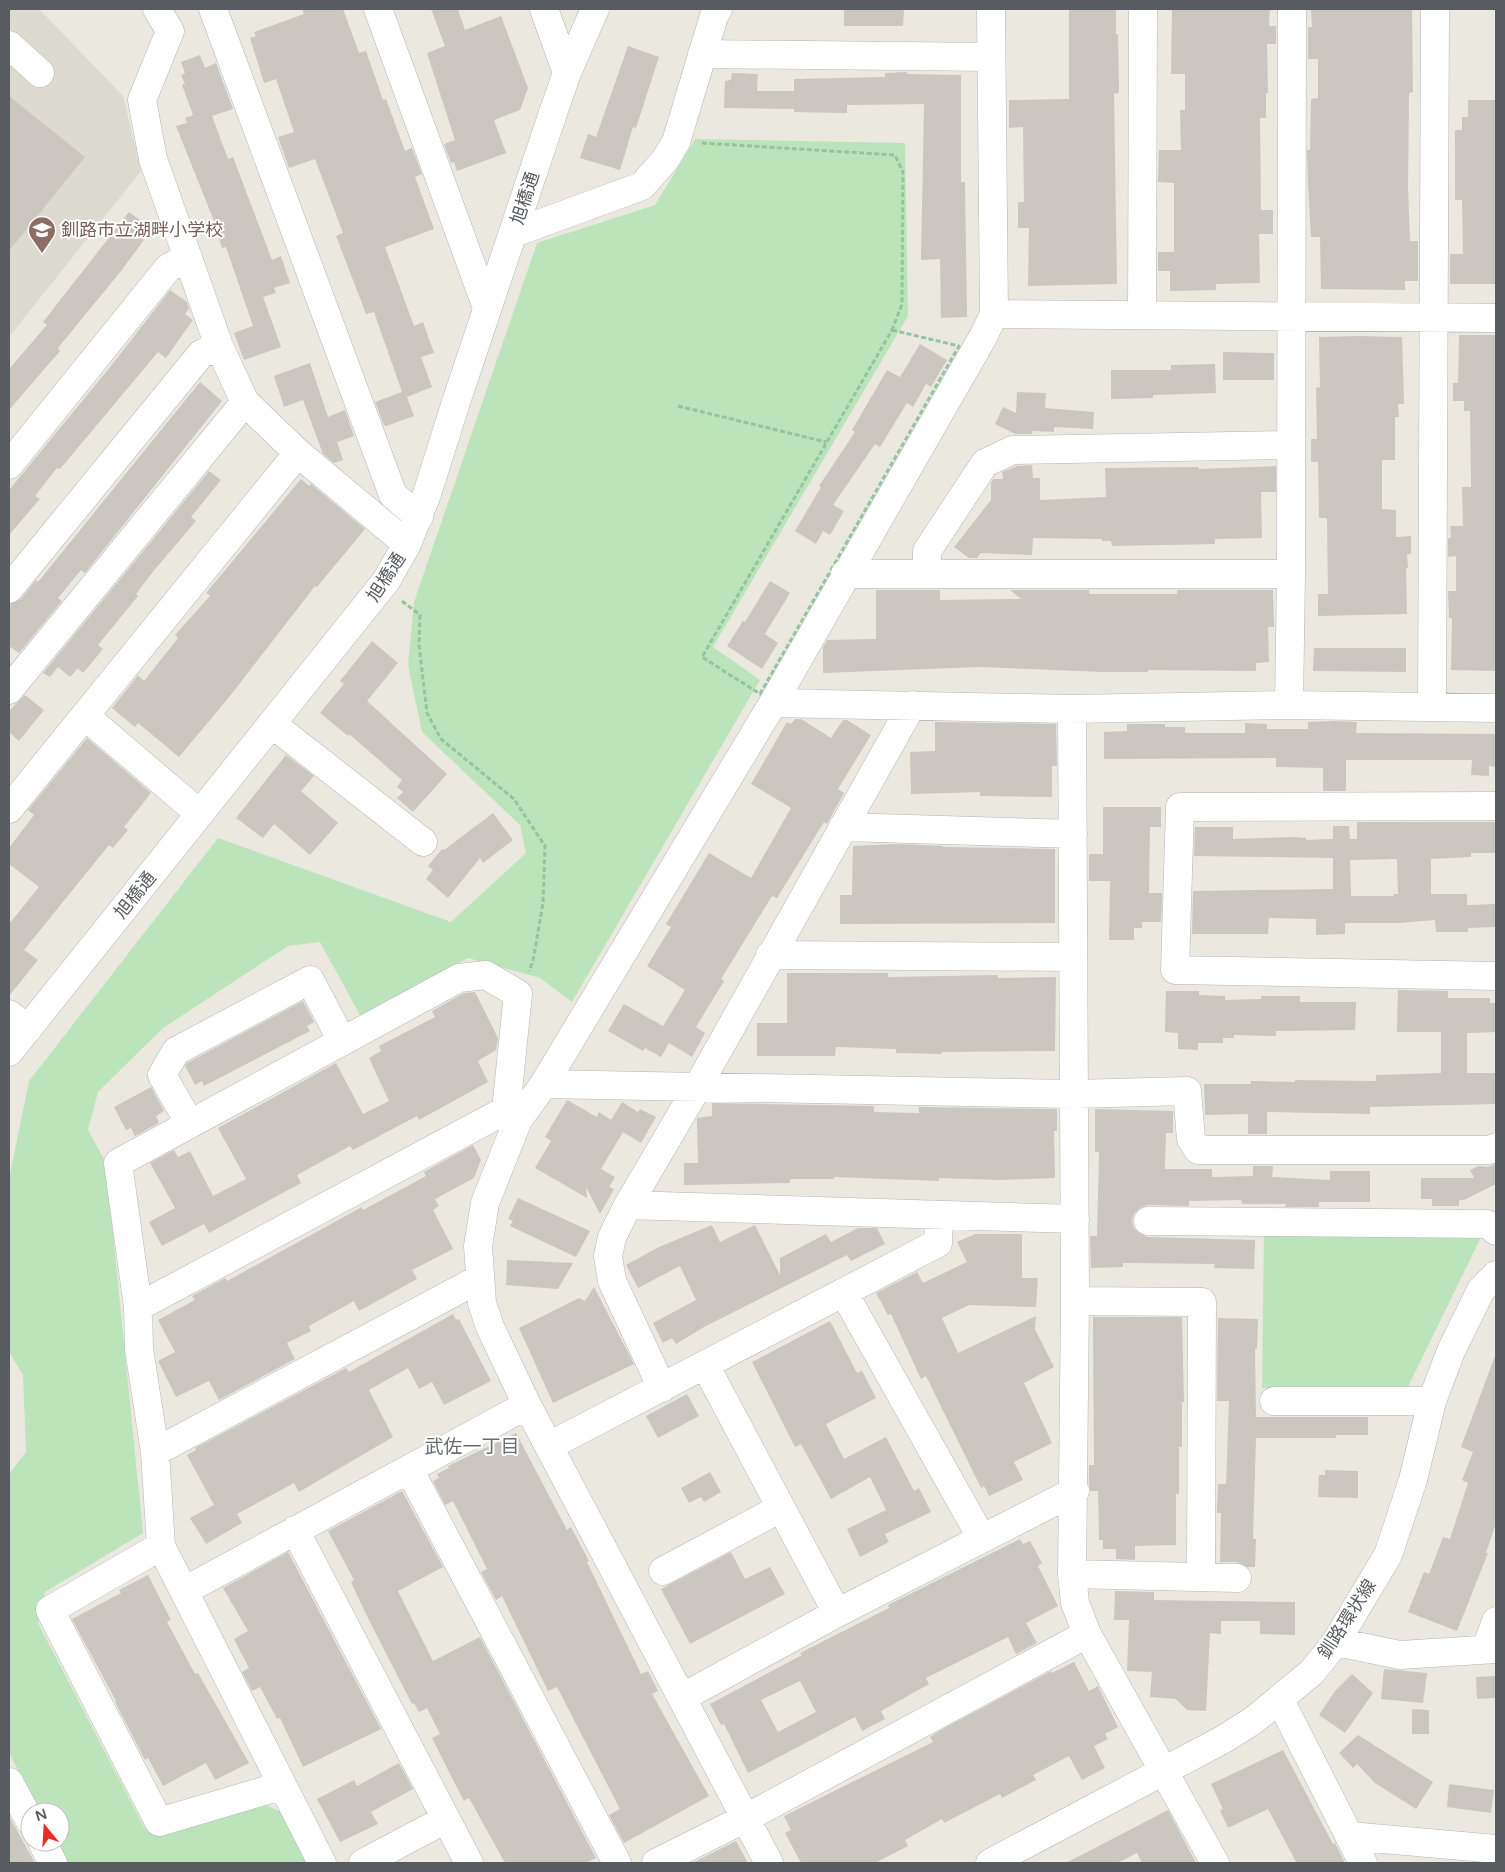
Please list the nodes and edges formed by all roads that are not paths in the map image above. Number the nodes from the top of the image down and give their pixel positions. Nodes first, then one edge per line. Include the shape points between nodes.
1 (157, 9) edge
2 (213, 9) edge
3 (378, 9) edge
4 (544, 9) edge
5 (595, 9) edge
6 (718, 9) edge
7 (991, 9) edge
8 (1143, 9) edge
9 (1292, 9) edge
10 (1435, 9) edge
11 (9, 45) edge
12 (702, 54) junction
13 (991, 57) junction
14 (567, 72) junction
15 (40, 73) dead end
16 (514, 233) junction
17 (188, 257) junction
18 (487, 308) junction
19 (994, 314) junction
20 (1142, 315) junction
21 (1291, 316) junction
22 (1434, 317) junction
23 (1496, 318) edge
24 (220, 346) junction
25 (245, 402) junction
26 (1290, 445) junction
27 (298, 452) junction
28 (9, 465) edge
29 (419, 517) junction
30 (407, 544) junction
31 (845, 574) junction
32 (927, 574) junction
33 (1292, 574) junction
34 (9, 589) edge
35 (9, 690) edge
36 (772, 703) junction
37 (912, 705) junction
38 (1289, 705) junction
39 (1432, 706) junction
40 (1496, 708) edge
41 (1072, 709) junction
42 (85, 716) junction
43 (272, 724) junction
44 (1496, 806) edge
45 (9, 809) edge
46 (200, 814) junction
47 (843, 827) junction
48 (1073, 834) junction
49 (423, 842) dead end
50 (770, 955) junction
51 (1073, 957) junction
52 (1496, 976) edge
53 (18, 1021) edge
54 (342, 1041) junction
55 (9, 1052) edge
56 (544, 1084) junction
57 (698, 1086) junction
58 (1074, 1094) junction
59 (512, 1115) junction
60 (190, 1124) junction
61 (1496, 1147) edge
62 (628, 1205) junction
63 (939, 1215) junction
64 (1075, 1219) junction
65 (1148, 1221) dead end
66 (1496, 1230) edge
67 (1496, 1275) edge
68 (479, 1279) junction
69 (844, 1293) junction
70 (1075, 1301) junction
71 (138, 1307) junction
72 (705, 1365) junction
73 (662, 1388) junction
74 (1432, 1400) junction
75 (1274, 1401) dead end
76 (527, 1405) junction
77 (549, 1446) junction
78 (155, 1452) junction
79 (409, 1469) junction
80 (1075, 1491) junction
81 (781, 1508) junction
82 (295, 1530) junction
83 (981, 1537) junction
84 (161, 1546) junction
85 (663, 1571) dead end
86 (1072, 1574) junction
87 (1201, 1577) junction
88 (1237, 1578) dead end
89 (184, 1591) junction
90 (837, 1613) junction
91 (1496, 1620) edge
92 (1087, 1634) junction
93 (1336, 1642) junction
94 (1491, 1649) edge
95 (683, 1697) junction
96 (1280, 1700) junction
97 (1164, 1770) junction
98 (9, 1782) edge
99 (281, 1786) junction
100 (20, 1802) edge
101 (746, 1818) junction
102 (446, 1819) junction
103 (1349, 1836) junction
104 (1496, 1850) edge
105 (322, 1863) edge
106 (363, 1863) edge
107 (469, 1863) edge
108 (617, 1863) edge
109 (656, 1863) edge
110 (769, 1863) edge
111 (990, 1863) edge
112 (1215, 1863) edge
113 (1363, 1863) edge

1 - 17 street via 170,31 142,100 153,159
2 - 29 street via 393,495
3 - 18 street
4 - 14 street
5 - 14 street, 旭橋通
6 - 12 street
7 - 13 street
8 - 20 street
9 - 21 street
10 - 22 street
11 - 15 street
12 - 13 street
12 - 16 street via 676,142 642,186
13 - 19 street
14 - 16 street, 旭橋通
16 - 18 street, 旭橋通
17 - 24 street
17 - 28 street via 168,268
18 - 29 street, 旭橋通
19 - 20 street
19 - 31 street
20 - 21 street
21 - 22 street
21 - 26 street
22 - 23 street
22 - 39 street
24 - 25 street
24 - 34 street via 201,354
25 - 27 street
25 - 35 street
26 - 32 street via 1013,450 985,463 927,551
26 - 33 street
27 - 30 street
27 - 42 street
29 - 30 street, 旭橋通
30 - 43 street, 旭橋通 via 386,582
31 - 32 street
31 - 36 street
32 - 33 street
33 - 38 street
36 - 37 street
36 - 56 street
37 - 41 street
37 - 47 street
38 - 39 street
38 - 41 street
39 - 40 street
41 - 48 street
42 - 45 street
42 - 46 street
43 - 46 street, 旭橋通
43 - 49 street
44 - 52 street via 1180,807 1175,970
46 - 53 street, 旭橋通
47 - 48 street
47 - 50 street
48 - 51 street
50 - 51 street
50 - 57 street
51 - 58 street
53 - 55 street, 旭橋通
54 - 59 street via 459,978 486,975 518,994
54 - 60 street
54 - 60 street via 310,980 176,1051 162,1075
56 - 57 street
56 - 59 street
57 - 58 street
57 - 62 street
58 - 61 street via 1187,1091 1191,1139 1198,1150 1490,1150
58 - 64 street
59 - 68 street via 485,1203 478,1246
59 - 71 street
60 - 71 street via 118,1163
62 - 63 street
62 - 73 street via 612,1237 608,1256 612,1281
63 - 64 street
63 - 69 street via 938,1244
64 - 70 street
65 - 66 street via 1487,1224
67 - 74 street, 釧路環状線 via 1481,1290 1451,1351
68 - 76 street via 490,1327
68 - 78 street
69 - 72 street
69 - 83 street
70 - 80 street
70 - 87 street via 1202,1302
71 - 78 street via 139,1348
72 - 73 street
72 - 81 street
73 - 77 street
74 - 75 street
74 - 93 street, 釧路環状線 via 1412,1480 1388,1555
76 - 77 street
76 - 79 street
77 - 95 street
78 - 84 street
79 - 82 street
79 - 108 street
80 - 83 street
80 - 86 street
81 - 85 street
81 - 90 street
82 - 89 street
82 - 102 street
83 - 90 street
84 - 89 street
84 - 99 street via 50,1610 159,1822
86 - 87 street
86 - 92 street via 1075,1604
87 - 88 street
89 - 99 street
90 - 95 street
91 - 94 street
92 - 97 street
92 - 101 street
93 - 94 street via 1400,1655
93 - 96 street, 釧路環状線 via 1312,1672
95 - 101 street
96 - 97 street, 釧路環状線 via 1224,1739
96 - 103 street
97 - 111 street, 釧路環状線
97 - 112 street
98 - 100 street
99 - 105 street
101 - 109 street
101 - 110 street
102 - 106 street
102 - 107 street
103 - 104 street
103 - 113 street

